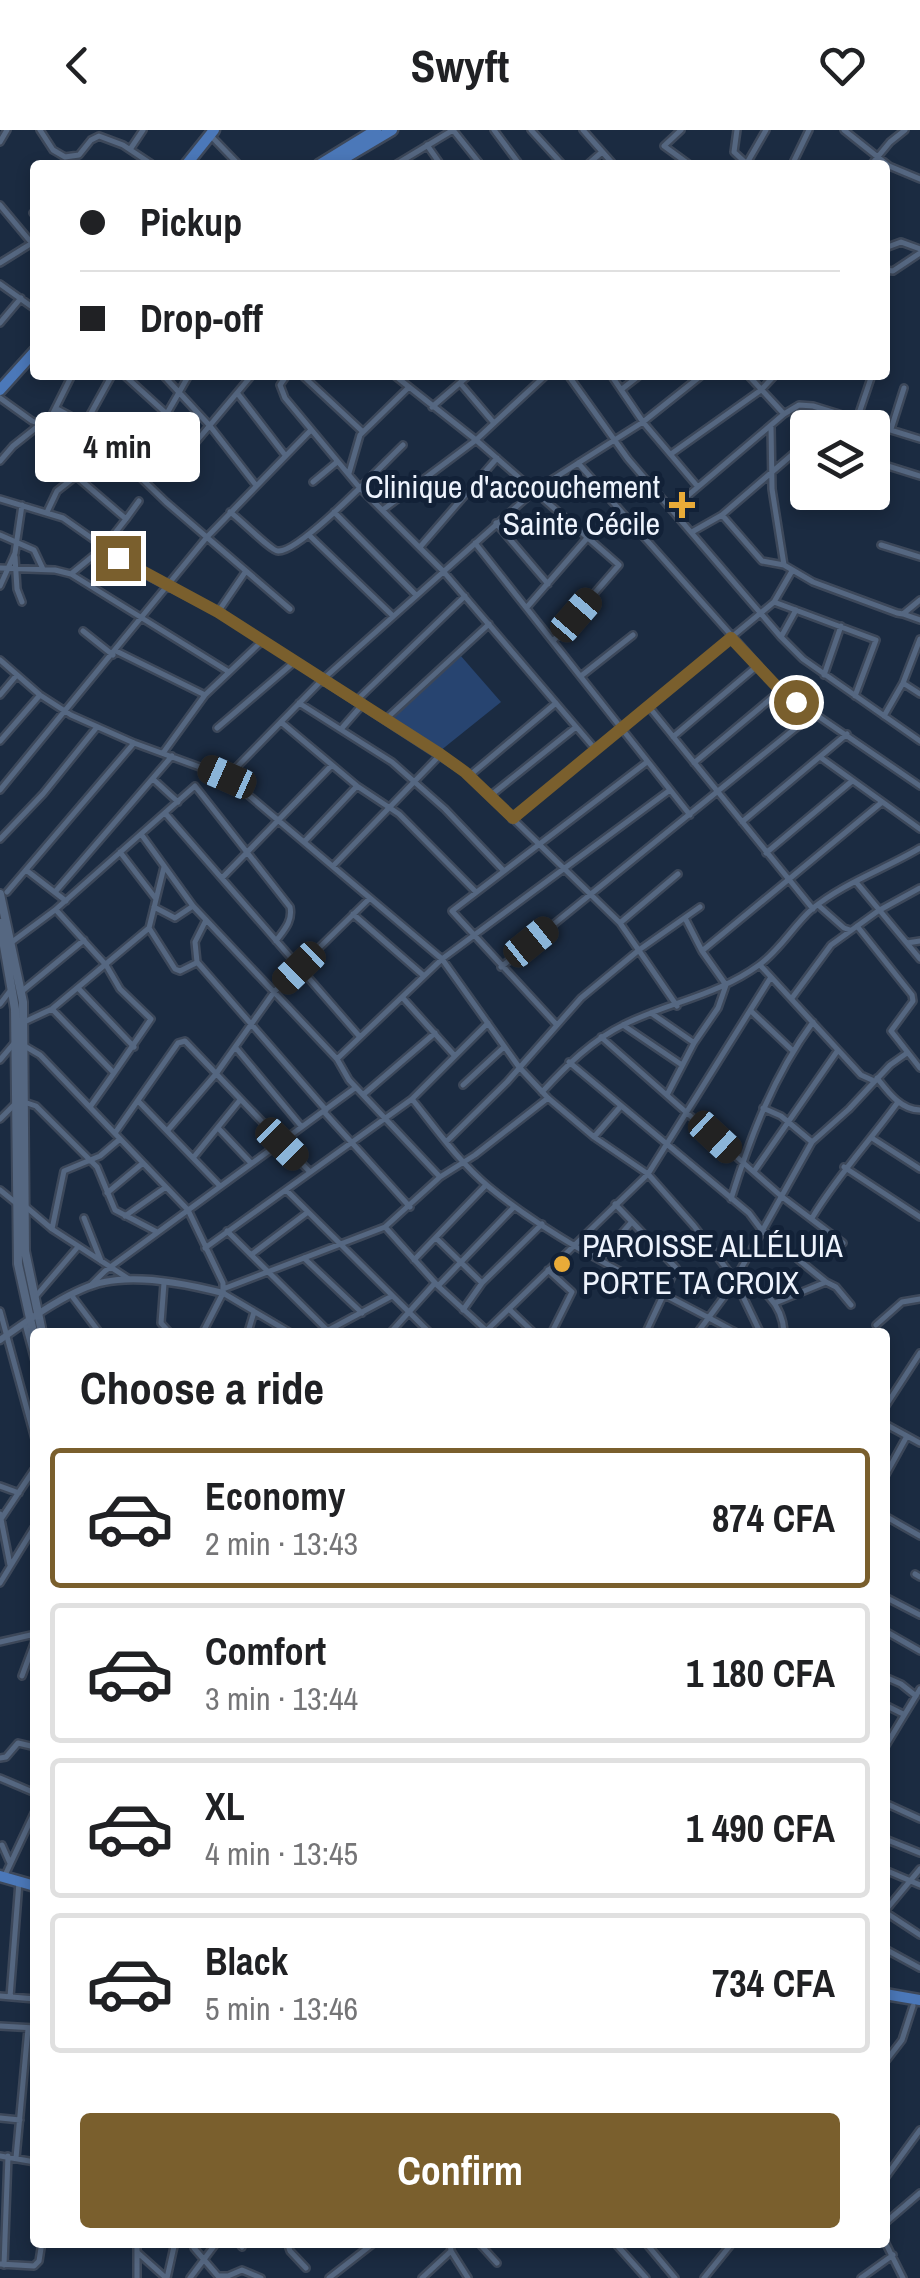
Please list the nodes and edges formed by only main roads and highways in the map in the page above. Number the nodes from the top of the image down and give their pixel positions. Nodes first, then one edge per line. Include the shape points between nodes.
1 (392, 130) edge
2 (373, 131) edge
3 (212, 132) edge
4 (190, 160) edge
5 (327, 160) edge
6 (346, 160) edge
7 (30, 357) edge
8 (0, 394) edge
9 (3, 893) edge
10 (0, 923) edge
11 (5, 944) edge
12 (21, 1205) junction
13 (31, 1320) junction
14 (33, 1328) edge
15 (38, 1328) edge
16 (4, 1870) edge
17 (30, 1881) edge
18 (30, 1883) edge
19 (890, 1998) edge
20 (918, 2005) edge

1 - 6 main road
2 - 5 main road
3 - 4 main road
7 - 8 main road
9 - 11 main road
10 - 11 main road
11 - 12 main road via 19,1024
12 - 13 main road
12 - 13 main road via 18,1264
13 - 14 main road
13 - 15 main road
16 - 17 main road
16 - 18 main road
19 - 20 main road

